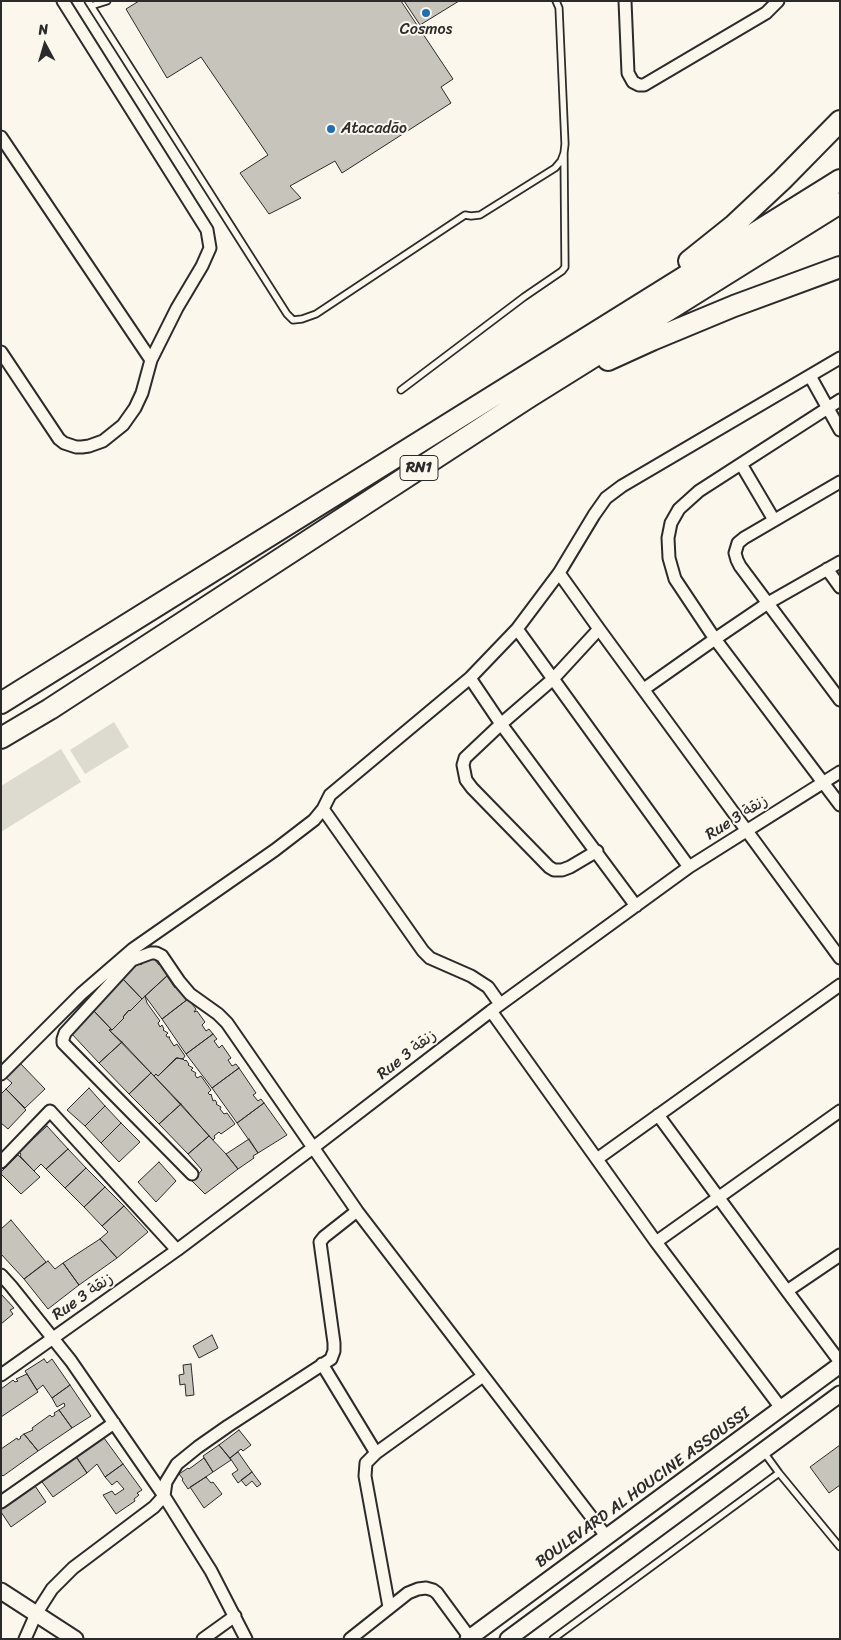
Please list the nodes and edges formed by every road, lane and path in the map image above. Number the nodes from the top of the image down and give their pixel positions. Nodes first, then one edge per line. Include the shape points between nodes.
1 (63, 1) edge
2 (107, 1) edge
3 (556, 1) edge
4 (625, 1) edge
5 (778, 1) edge
6 (89, 4) edge
7 (840, 121) edge
8 (1, 137) edge
9 (564, 153) junction
10 (840, 180) edge
11 (840, 203) edge
12 (840, 267) edge
13 (1, 352) edge
14 (840, 358) edge
15 (151, 360) junction
16 (810, 376) junction
17 (523, 377) junction
18 (401, 390) dead end
19 (529, 397) junction
20 (840, 400) edge
21 (826, 408) junction
22 (840, 430) edge
23 (741, 464) junction
24 (840, 482) edge
25 (774, 520) junction
26 (840, 562) edge
27 (827, 569) junction
28 (560, 573) junction
29 (840, 587) edge
30 (768, 603) junction
31 (517, 629) junction
32 (599, 629) junction
33 (715, 638) junction
34 (470, 678) junction
35 (553, 679) junction
36 (644, 689) junction
37 (840, 700) edge
38 (1, 702) edge
39 (50, 709) junction
40 (501, 724) junction
41 (1, 738) edge
42 (1, 745) edge
43 (840, 772) edge
44 (822, 782) junction
45 (840, 805) edge
46 (323, 809) junction
47 (747, 831) junction
48 (597, 851) junction
49 (689, 867) junction
50 (636, 906) junction
51 (840, 958) edge
52 (840, 985) edge
53 (495, 1007) junction
54 (1, 1074) edge
55 (840, 1111) edge
56 (658, 1115) junction
57 (314, 1147) junction
58 (597, 1159) junction
59 (1, 1162) edge
60 (192, 1174) dead end
61 (718, 1197) junction
62 (358, 1211) junction
63 (656, 1242) junction
64 (177, 1250) junction
65 (840, 1255) edge
66 (1, 1275) edge
67 (786, 1291) junction
68 (53, 1338) junction
69 (840, 1363) edge
70 (322, 1364) junction
71 (1, 1375) edge
72 (483, 1376) junction
73 (840, 1394) edge
74 (781, 1408) junction
75 (114, 1423) junction
76 (763, 1451) junction
77 (376, 1452) junction
78 (779, 1473) junction
79 (164, 1496) junction
80 (1, 1502) edge
81 (606, 1536) junction
82 (840, 1547) edge
83 (1, 1591) edge
84 (389, 1607) junction
85 (36, 1614) junction
86 (235, 1616) junction
87 (469, 1638) edge
88 (25, 1639) edge
89 (75, 1639) edge
90 (203, 1639) edge
91 (246, 1639) edge
92 (350, 1639) edge
93 (508, 1639) edge
94 (553, 1639) edge

1 - 15 street via 209,235 208,255
2 - 6 lane
3 - 9 lane via 559,8
4 - 5 street via 628,73 639,85 766,13
6 - 9 lane via 293,320 316,314 465,215 480,215 555,168
7 - 17 highway via 734,225 679,269
8 - 15 street
9 - 18 lane via 565,267
10 - 17 highway, RN1
11 - 19 highway, RN1
12 - 19 highway via 706,317
13 - 15 street via 59,439 76,447 97,444 123,425 142,393
14 - 16 street
16 - 21 street
16 - 28 street via 606,498
17 - 38 highway, RN1
19 - 39 highway, RN1
20 - 21 street
21 - 22 street
21 - 23 street
23 - 25 street
23 - 33 street via 679,509 671,523 668,538 669,558 676,579
24 - 25 street
25 - 30 street via 740,541 735,553
26 - 27 street
27 - 29 street
27 - 30 street
28 - 31 street
28 - 32 street
30 - 33 street
30 - 37 street
31 - 34 street
31 - 35 street
32 - 35 street
32 - 36 street
33 - 36 street
33 - 44 street
34 - 40 street
34 - 46 street via 330,795
35 - 40 street
35 - 49 street
36 - 47 street
39 - 41 highway, RN1
39 - 42 highway
40 - 48 street
40 - 48 street via 465,758 463,772 466,780 554,870 570,868
43 - 44 street, Rue 3 زنقة
44 - 45 street
44 - 47 street, Rue 3 زنقة
46 - 53 street via 423,951 430,958 488,987
46 - 54 street via 276,850 133,949 81,994
47 - 49 street, Rue 3 زنقة
47 - 51 street
48 - 50 street
49 - 50 street, Rue 3 زنقة
50 - 53 street, Rue 3 زنقة
52 - 56 street
53 - 57 street, Rue 3 زنقة
53 - 58 street
55 - 61 street
56 - 58 street
56 - 61 street
57 - 60 street via 227,1023 190,994 162,956 150,953 132,960 65,1033 63,1043
57 - 62 street
57 - 64 street, Rue 3 زنقة
58 - 63 street
59 - 64 street via 50,1111
61 - 63 street
61 - 67 street
62 - 70 street via 320,1242 334,1347 331,1359
62 - 72 street
63 - 74 street
64 - 68 street, Rue 3 زنقة
65 - 67 street
66 - 68 street
67 - 69 street
68 - 71 street, Rue 3 زنقة
68 - 75 street
69 - 74 street, BOULEVARD AL HOUCINE ASSOUSSI
70 - 77 street
70 - 79 street via 183,1459 169,1476
72 - 77 street
72 - 81 street
73 - 76 street
74 - 81 street, BOULEVARD AL HOUCINE ASSOUSSI
75 - 79 street
75 - 80 street
76 - 78 lane
76 - 93 street
77 - 84 street via 364,1471
78 - 82 lane
78 - 94 lane
79 - 85 street via 142,1518 74,1568 52,1589
79 - 86 street
81 - 87 street, BOULEVARD AL HOUCINE ASSOUSSI
83 - 85 street
84 - 87 street via 414,1590 433,1590
84 - 92 street
85 - 88 street
85 - 89 street
86 - 90 street
86 - 91 street

